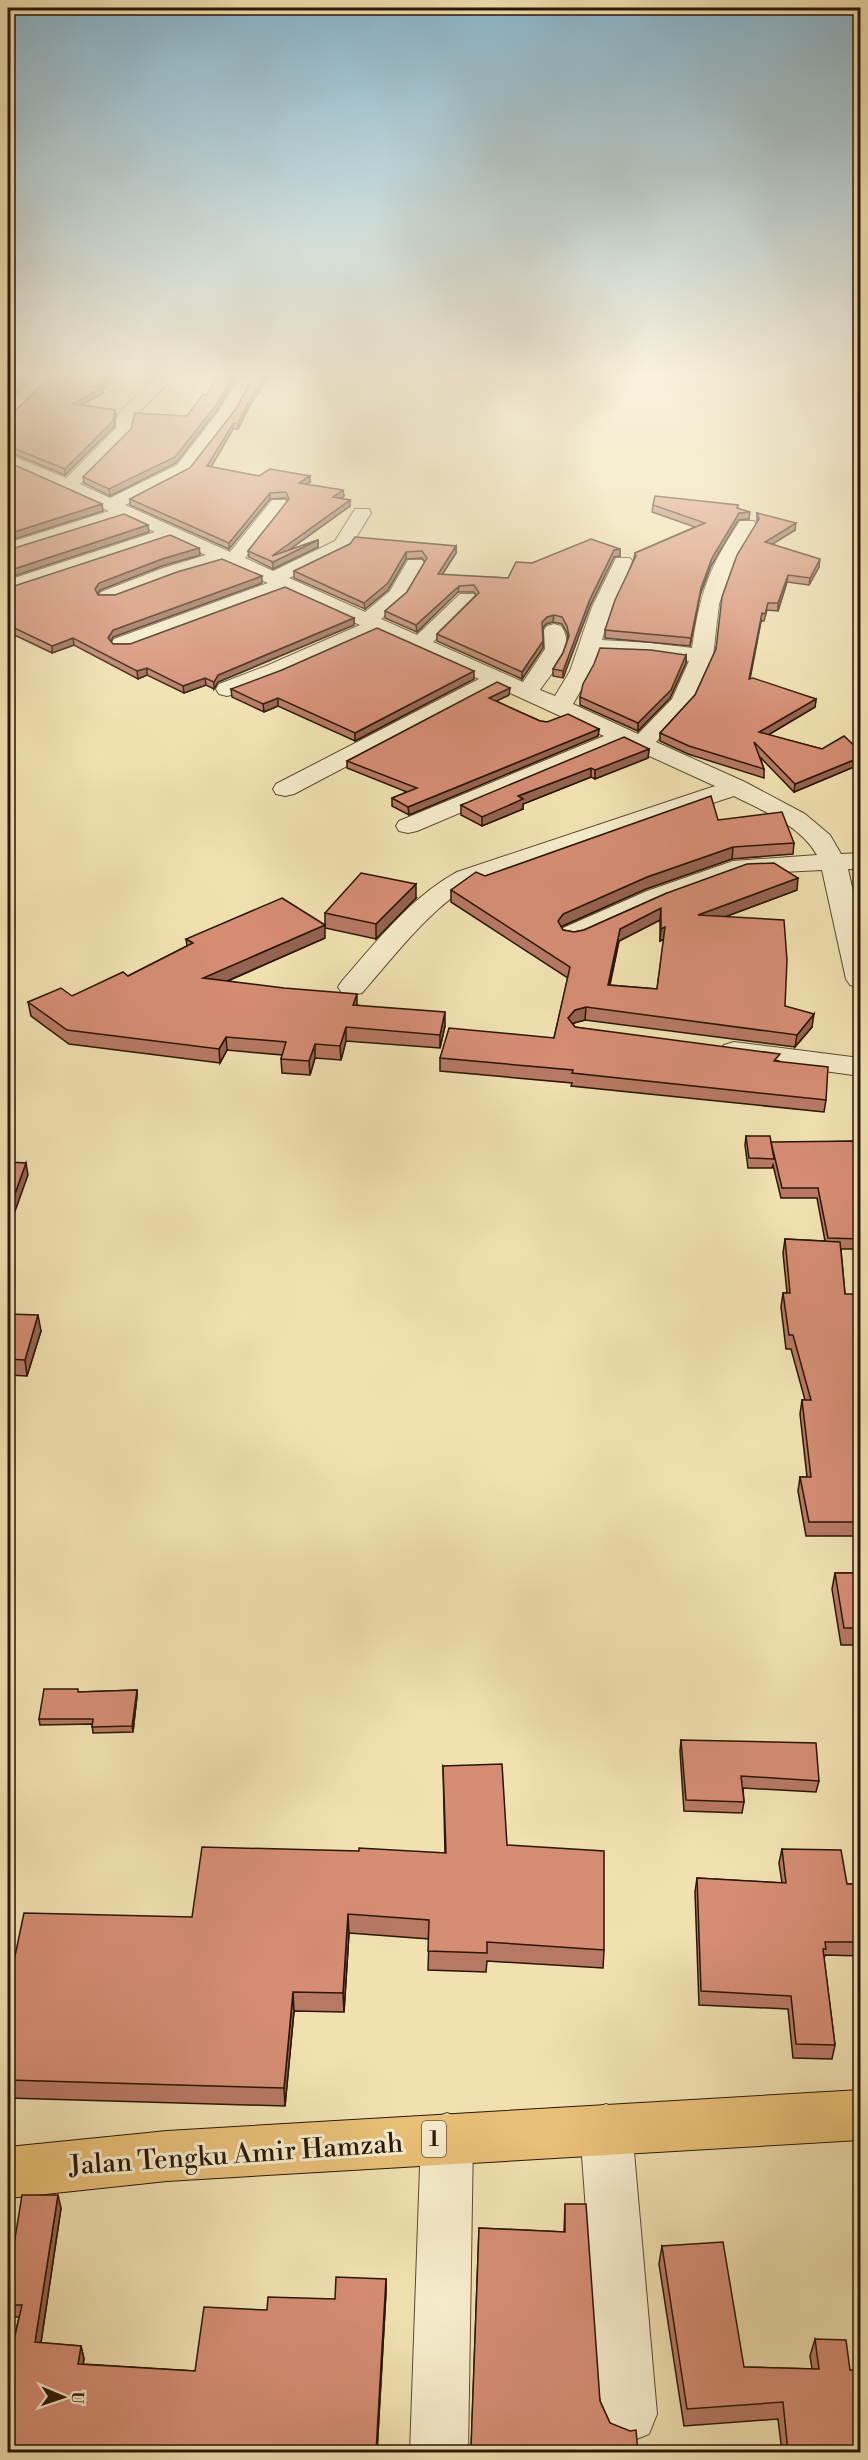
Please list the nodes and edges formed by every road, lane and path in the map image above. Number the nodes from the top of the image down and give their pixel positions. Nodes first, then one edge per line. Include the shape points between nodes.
1 (79, 491) edge
2 (147, 491) edge
3 (279, 504) edge
4 (119, 508) junction
5 (362, 513) dead end
6 (747, 525) edge
7 (174, 532) junction
8 (8, 549) edge
9 (229, 558) junction
10 (623, 562) dead end
11 (415, 564) edge
12 (279, 581) junction
13 (8, 587) edge
14 (108, 596) edge
15 (467, 598) edge
16 (373, 623) junction
17 (554, 630) dead end
18 (122, 644) edge
19 (419, 644) junction
20 (590, 646) junction
21 (702, 656) junction
22 (496, 679) junction
23 (227, 688) dead end
24 (528, 692) junction
25 (560, 707) junction
26 (632, 741) junction
27 (736, 787) junction
28 (285, 789) dead end
29 (408, 826) dead end
30 (861, 861) edge
31 (833, 862) junction
32 (573, 934) edge
33 (859, 966) edge
34 (352, 987) dead end
35 (711, 1048) edge
36 (861, 1067) edge
37 (861, 2115) edge
38 (606, 2129) junction
39 (447, 2138) junction
40 (8, 2173) edge
41 (628, 2414) dead end
42 (439, 2452) edge

1 - 4 street
2 - 4 street
3 - 9 street
4 - 7 street
4 - 8 street
5 - 12 street via 342,545
6 - 21 street via 724,561 709,604
7 - 9 street
7 - 13 street
9 - 12 street
9 - 14 street via 170,572
10 - 20 street via 602,607
11 - 16 street via 398,594
12 - 16 street
12 - 18 street
15 - 19 street
16 - 19 street
16 - 23 street
17 - 24 street via 556,649
19 - 22 street
20 - 21 street
20 - 25 street
21 - 26 street via 682,700
22 - 24 street
22 - 28 street
24 - 25 street
25 - 26 street
26 - 27 street
26 - 29 street
27 - 31 street via 806,825 821,840
27 - 34 street via 452,883 433,898
30 - 31 street
31 - 32 street via 742,866 656,897
31 - 33 street
35 - 36 street
37 - 38 highway, Jalan Tengku Amir Hamzah / 1
38 - 39 highway, Jalan Tengku Amir Hamzah / 1
38 - 41 street
39 - 40 highway, Jalan Tengku Amir Hamzah / 1 via 167,2156
39 - 42 street

